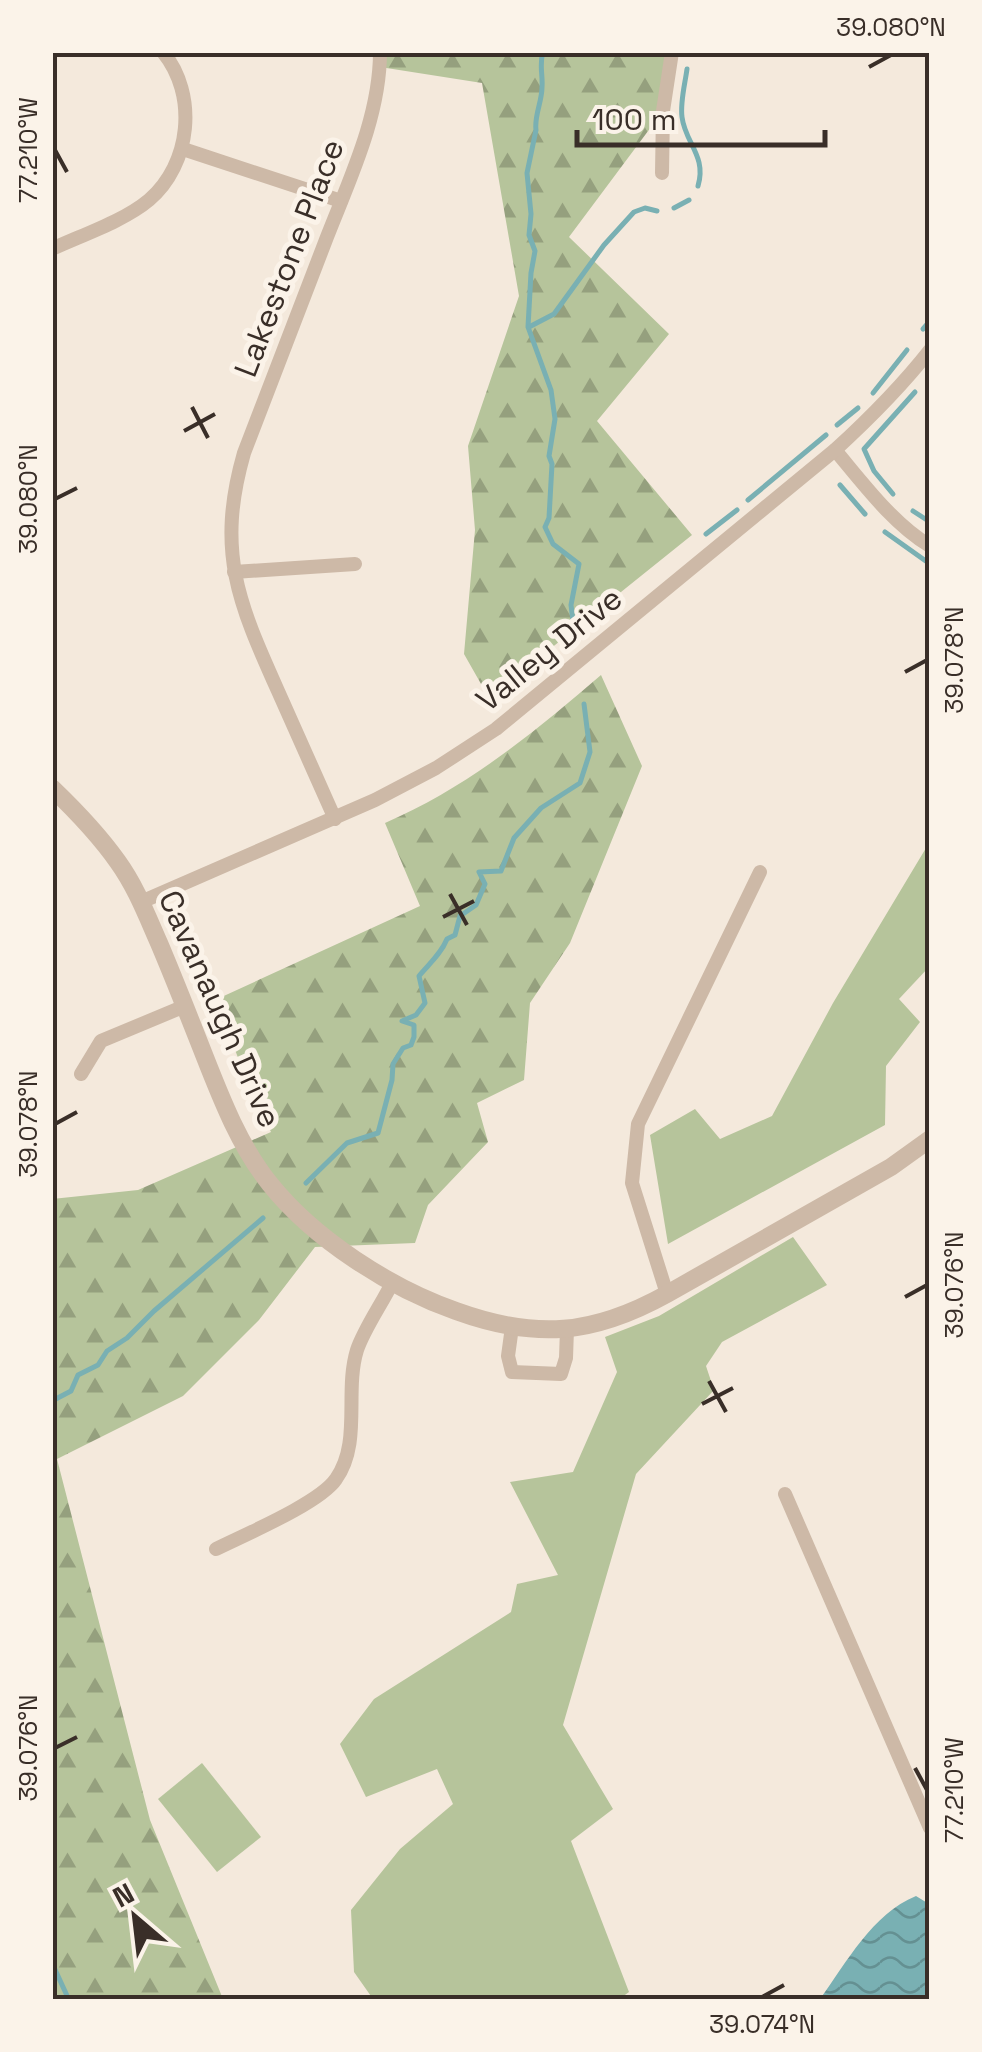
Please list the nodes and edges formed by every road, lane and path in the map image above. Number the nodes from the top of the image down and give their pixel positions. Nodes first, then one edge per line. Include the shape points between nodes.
1 (163, 52) edge
2 (380, 52) edge
3 (672, 52) edge
4 (183, 149) junction
5 (662, 173) dead end
6 (341, 201) junction
7 (52, 249) edge
8 (930, 350) edge
9 (835, 450) junction
10 (930, 546) edge
11 (355, 564) dead end
12 (234, 572) junction
13 (52, 788) edge
14 (335, 819) junction
15 (760, 872) dead end
16 (141, 902) junction
17 (185, 1006) junction
18 (81, 1074) dead end
19 (930, 1140) edge
20 (393, 1282) junction
21 (667, 1294) junction
22 (512, 1327) junction
23 (567, 1329) junction
24 (785, 1494) dead end
25 (216, 1550) dead end
26 (930, 1828) edge

1 - 4 street via 183,91
2 - 6 street, Lakestone Place via 372,114
3 - 5 street
4 - 6 street
4 - 7 street via 150,199
6 - 12 street, Lakestone Place via 241,462 232,503
8 - 9 street, Valley Drive via 878,412
9 - 10 street
9 - 14 street, Valley Drive via 496,729
11 - 12 street
12 - 14 street, Lakestone Place via 245,617
13 - 16 street, Cavanaugh Drive via 119,862
14 - 16 street, Valley Drive
15 - 21 street via 638,1124 632,1183
16 - 17 street, Cavanaugh Drive
17 - 18 street via 102,1042
17 - 20 street, Cavanaugh Drive via 220,1096 269,1182 304,1220
19 - 21 street, Cavanaugh Drive
20 - 22 street, Cavanaugh Drive via 442,1306
20 - 25 street via 358,1349 346,1462 334,1483
21 - 23 street, Cavanaugh Drive via 603,1323
22 - 23 street, Cavanaugh Drive
22 - 23 street via 512,1372 561,1374
24 - 26 street

